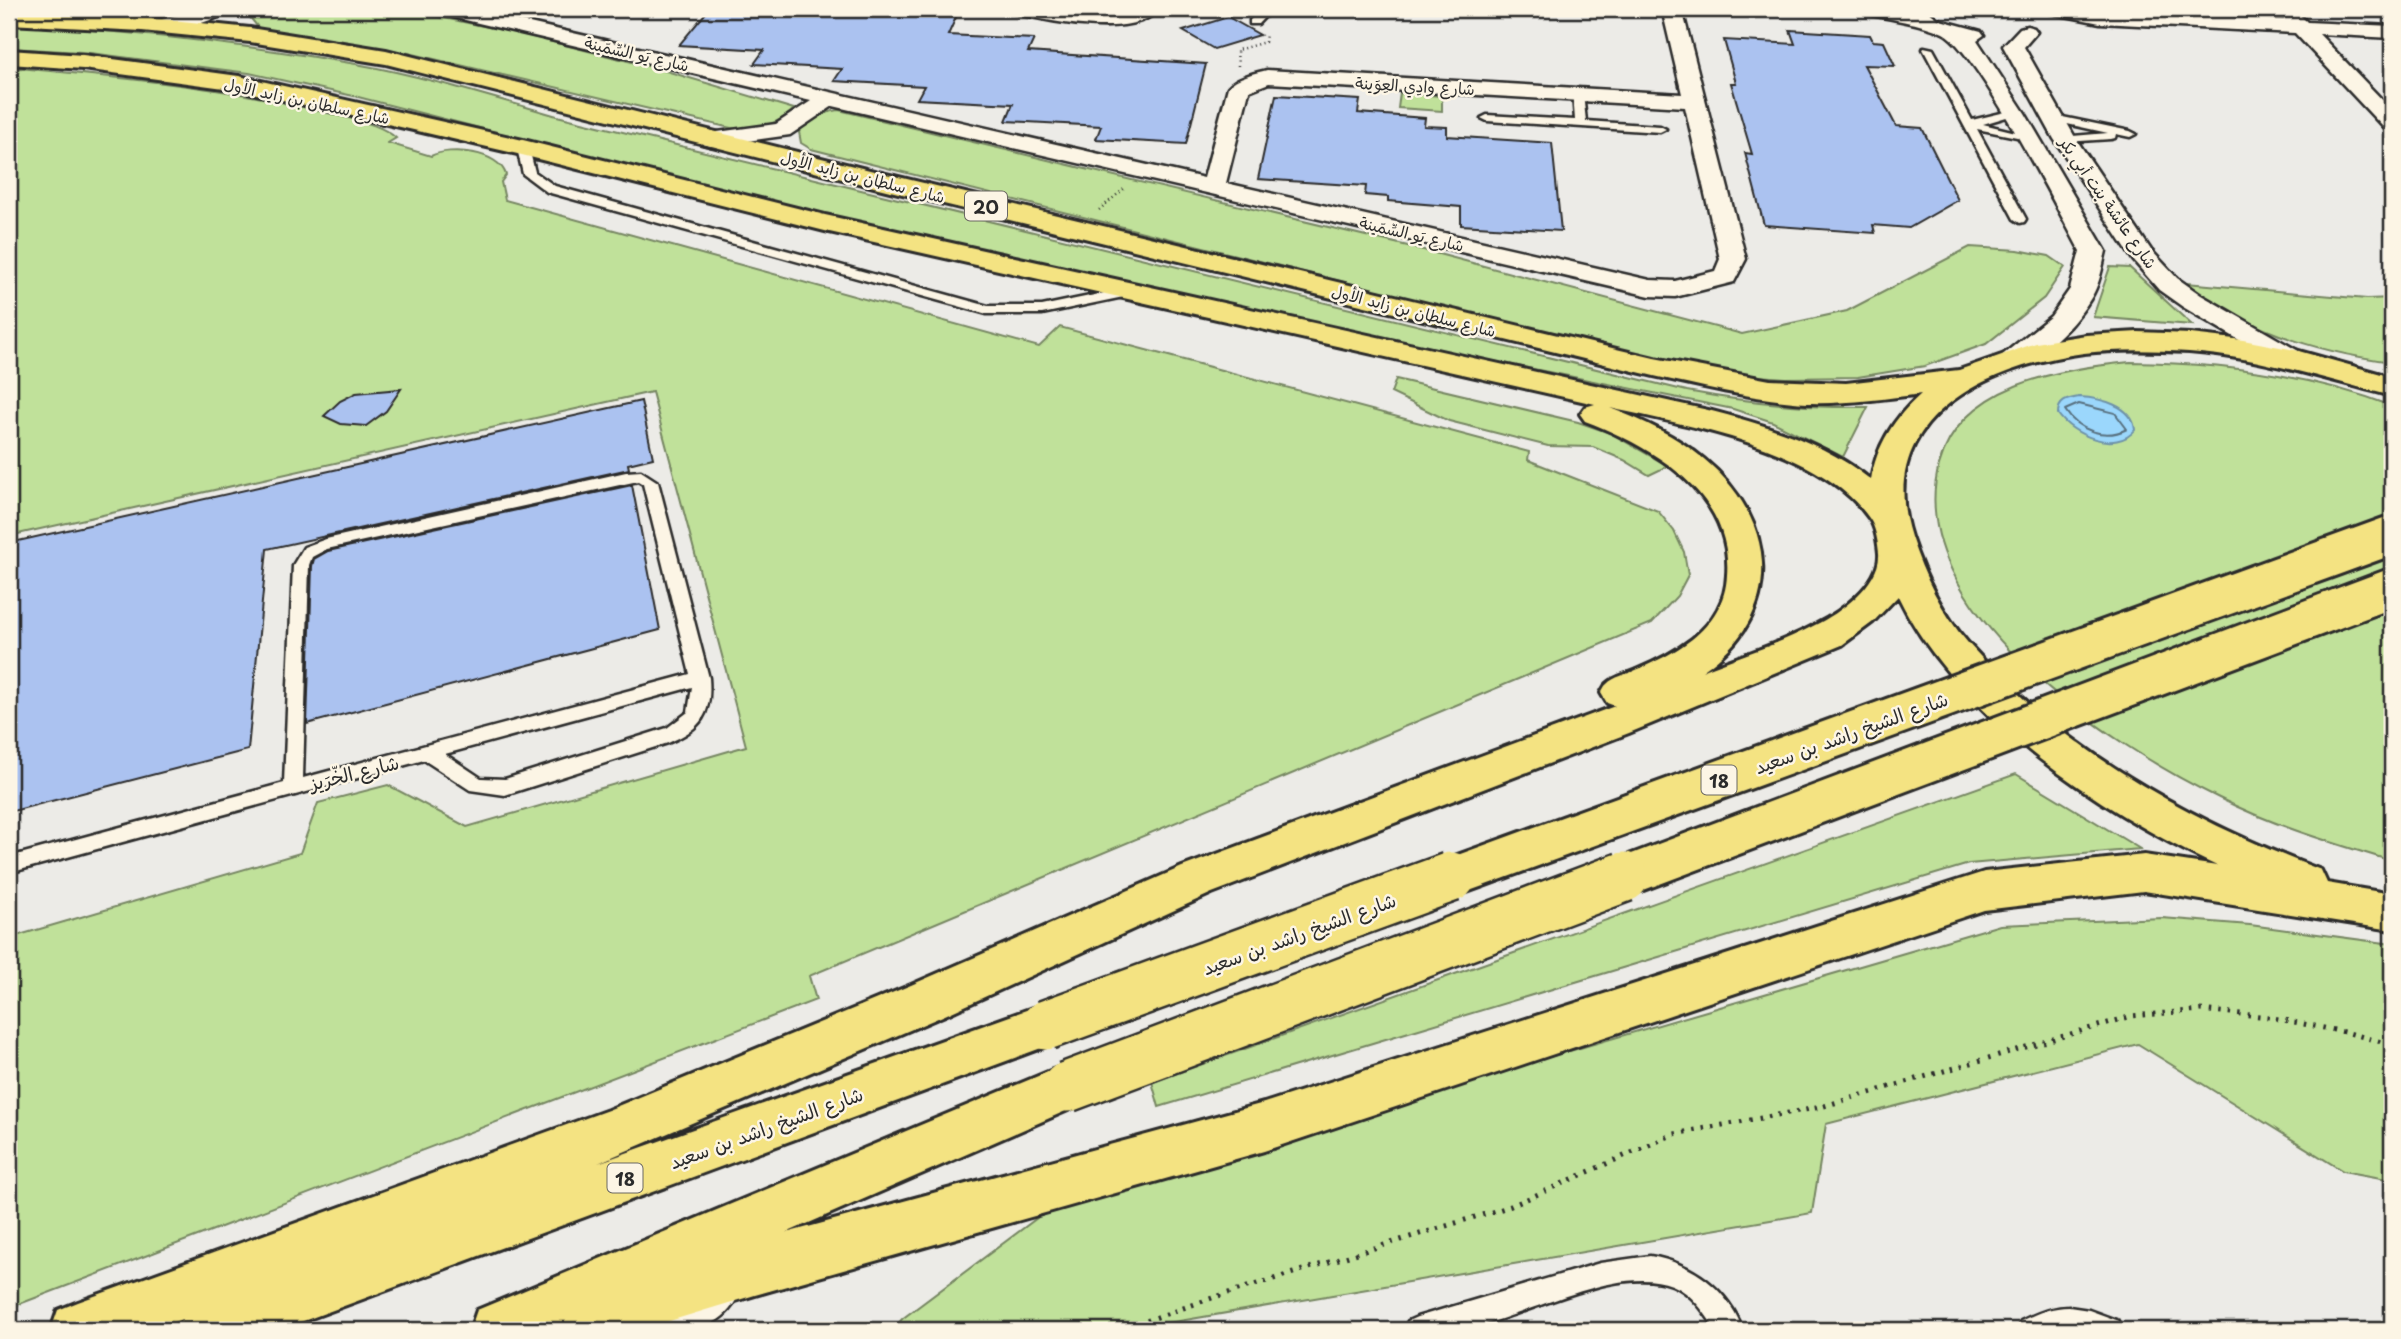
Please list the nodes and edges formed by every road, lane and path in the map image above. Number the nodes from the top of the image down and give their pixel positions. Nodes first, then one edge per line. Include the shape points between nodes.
1 (222, 9) edge
2 (237, 9) edge
3 (444, 9) edge
4 (1021, 9) edge
5 (1149, 9) edge
6 (1267, 9) edge
7 (1672, 9) edge
8 (1871, 9) edge
9 (1912, 9) edge
10 (2057, 9) edge
11 (2283, 9) edge
12 (2164, 15) edge
13 (9, 18) edge
14 (2099, 18) junction
15 (1254, 22) joint
16 (2034, 25) junction
17 (156, 26) junction
18 (1942, 27) junction
19 (2300, 27) junction
20 (2392, 32) edge
21 (250, 35) junction
22 (1928, 49) dead end
23 (9, 57) edge
24 (1239, 87) junction
25 (1578, 94) junction
26 (830, 98) junction
27 (1696, 101) junction
28 (2014, 113) junction
29 (2388, 115) edge
30 (1487, 118) dead end
31 (1580, 124) junction
32 (1969, 124) junction
33 (1660, 129) dead end
34 (2059, 129) junction
35 (782, 130) junction
36 (2028, 138) junction
37 (711, 139) junction
38 (523, 148) junction
39 (789, 158) junction
40 (1145, 171) junction
41 (1213, 187) junction
42 (2020, 219) dead end
43 (1077, 228) junction
44 (1133, 291) junction
45 (2014, 357) junction
46 (2292, 359) junction
47 (1961, 379) junction
48 (1532, 381) junction
49 (2384, 382) edge
50 (1892, 535) junction
51 (2392, 536) edge
52 (2392, 588) edge
53 (700, 678) junction
54 (428, 753) junction
55 (1523, 757) junction
56 (293, 787) junction
57 (9, 865) edge
58 (2391, 912) edge
59 (2392, 1045) edge
60 (755, 1268) junction
61 (78, 1330) edge
62 (205, 1330) edge
63 (497, 1330) edge
64 (551, 1330) edge
65 (658, 1330) edge
66 (1120, 1330) edge
67 (1417, 1330) edge
68 (1731, 1330) edge
69 (2030, 1330) edge
70 (2110, 1330) edge

1 - 17 street
2 - 21 street
3 - 26 street, شارع يَو السِّمَينة
4 - 5 street via 1069,19 1106,20
6 - 15 lane
7 - 27 street, شارع يَو السِّمَينة
8 - 18 street
9 - 18 street, شارع عائشة بنت أبي بكر
10 - 14 street
11 - 19 street
12 - 14 street
12 - 19 street
13 - 17 main road, شارع سلطان بن زايد الأول / 20
14 - 16 street
15 - 24 path via 1268,35 1265,41 1237,50
16 - 18 street via 1994,36
16 - 34 street, شارع عائشة بنت أبي بكر via 2013,46
17 - 21 main road, شارع سلطان بن زايد الأول / 20
18 - 28 street, شارع عائشة بنت أبي بكر via 1969,43
19 - 20 street
19 - 29 street
21 - 37 main road, شارع سلطان بن زايد الأول / 20 via 386,57
22 - 32 lane
23 - 38 main road, شارع سلطان بن زايد الأول via 239,83
24 - 25 street, شارع وادِي العِوَينة via 1267,76
24 - 41 street
25 - 27 street, شارع وادِي العِوَينة
25 - 31 lane
26 - 35 street
26 - 40 street, شارع يَو السِّمَينة
27 - 41 street, شارع يَو السِّمَينة via 1733,259 1725,276 1675,289 1650,288 1519,251
28 - 32 lane
28 - 36 street, شارع عائشة بنت أبي بكر
30 - 31 lane
31 - 33 lane
32 - 36 lane
32 - 42 lane
34 - 34 lane via 2130,134
34 - 46 street, شارع عائشة بنت أبي بكر via 2142,255 2168,284
35 - 37 street
35 - 39 street
36 - 45 street, شارع عائشة بنت أبي بكر via 2093,251 2083,289 2061,322
37 - 39 main road, شارع سلطان بن زايد الأول / 20
38 - 44 main road, شارع سلطان بن زايد الأول via 825,223
38 - 44 lane via 529,174 551,189 987,310 1037,311
39 - 43 main road, شارع سلطان بن زايد الأول / 20
40 - 41 street, شارع يَو السِّمَينة
40 - 43 path
43 - 47 main road, شارع سلطان بن زايد الأول / 20 via 1654,368 1754,386 1809,393
44 - 48 main road, شارع سلطان بن زايد الأول
45 - 46 main road via 2073,346 2140,342
45 - 47 main road
46 - 49 main road
47 - 50 main road via 1933,398 1911,422 1895,450 1888,482
48 - 50 main road, شارع سلطان بن زايد الأول via 1708,420 1778,441 1843,475 1871,496
48 - 55 main road via 1573,404 1641,431 1700,473 1723,498 1738,526 1746,554 1746,583 1737,611 1718,637 1692,659 1567,719
50 - 55 main road via 1897,562 1892,573 1872,602 1829,635
50 - 58 main road via 1922,605 1963,662 2022,720 2096,778 2185,830 2272,870
51 - 62 main road, شارع الشيخ راشد بن سعيد / 18, bridge
52 - 63 main road, bridge via 1067,1087
53 - 54 lane, شارع الخّرَيز
53 - 54 lane via 701,707 687,726 521,785 477,785
53 - 56 lane via 650,482 641,476 319,546 301,560
54 - 56 lane, شارع الخّرَيز
55 - 61 main road via 1197,880 612,1133
56 - 57 lane, شارع الخّرَيز
58 - 60 main road via 2144,873 1984,891 1264,1126
59 - 66 path via 2269,1017 2201,1010 2132,1016 1821,1107 1674,1134 1511,1206
60 - 64 main road
60 - 65 street
67 - 68 lane via 1598,1276 1642,1268 1668,1271 1693,1283
69 - 70 lane via 2053,1319 2068,1318

